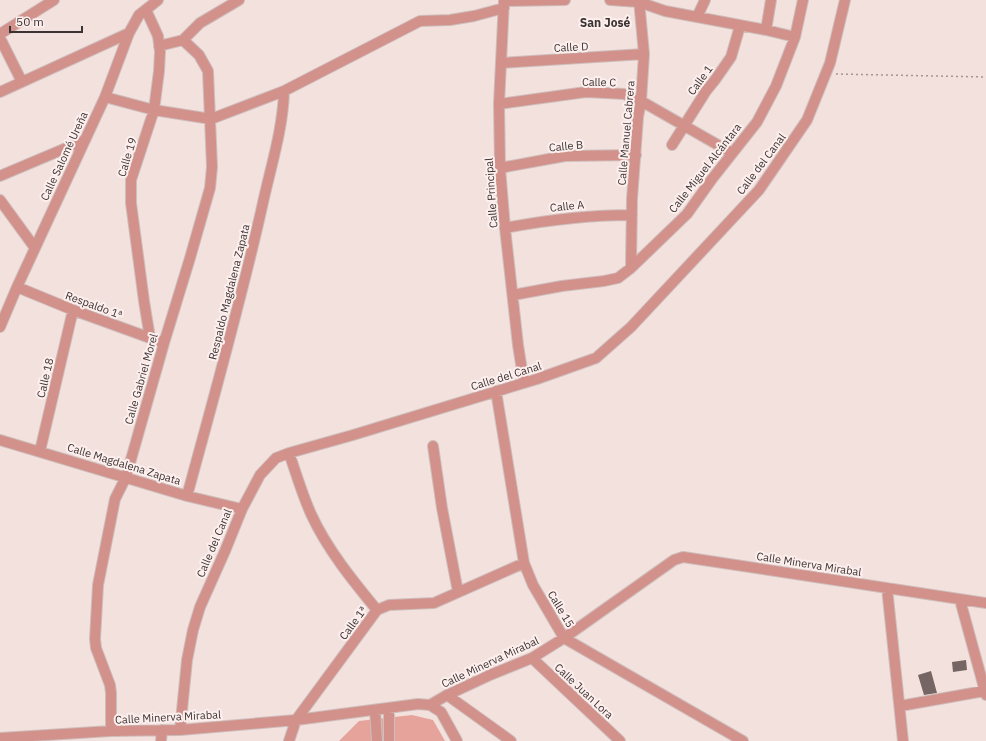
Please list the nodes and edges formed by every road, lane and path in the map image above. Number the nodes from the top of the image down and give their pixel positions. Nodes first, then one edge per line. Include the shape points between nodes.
1 (54, 0) edge
2 (158, 0) edge
3 (239, 0) edge
4 (564, 0) edge
5 (610, 0) edge
6 (705, 0) edge
7 (771, 0) edge
8 (803, 0) edge
9 (845, 0) edge
10 (639, 1) edge
11 (504, 3) edge
12 (146, 10) junction
13 (697, 17) junction
14 (740, 26) junction
15 (766, 30) junction
16 (129, 33) junction
17 (0, 34) edge
18 (795, 37) junction
19 (0, 38) edge
20 (183, 40) junction
21 (159, 46) junction
22 (644, 54) junction
23 (501, 63) junction
24 (826, 73) junction
25 (986, 77) edge
26 (22, 82) junction
27 (284, 91) junction
28 (0, 92) edge
29 (105, 97) junction
30 (641, 101) junction
31 (499, 104) junction
32 (154, 110) junction
33 (211, 119) junction
34 (684, 125) junction
35 (85, 140) junction
36 (672, 145) dead end
37 (732, 153) junction
38 (636, 155) junction
39 (500, 168) junction
40 (0, 176) edge
41 (0, 200) edge
42 (632, 215) junction
43 (505, 228) junction
44 (35, 248) junction
45 (631, 268) junction
46 (17, 287) junction
47 (513, 295) junction
48 (73, 310) junction
49 (0, 327) edge
50 (150, 338) junction
51 (164, 343) junction
52 (524, 383) junction
53 (496, 391) junction
54 (0, 440) edge
55 (433, 446) dead end
56 (40, 451) junction
57 (289, 453) junction
58 (126, 477) junction
59 (187, 496) junction
60 (242, 509) junction
61 (524, 563) junction
62 (887, 588) junction
63 (458, 592) junction
64 (960, 600) junction
65 (986, 603) edge
66 (377, 610) junction
67 (564, 638) junction
68 (532, 658) junction
69 (985, 693) edge
70 (448, 695) junction
71 (430, 705) junction
72 (900, 706) junction
73 (389, 708) junction
74 (375, 710) junction
75 (296, 720) junction
76 (162, 730) junction
77 (180, 730) junction
78 (111, 731) junction
79 (95, 737) edge
80 (0, 738) edge
81 (740, 740) edge
82 (161, 741) edge
83 (289, 741) edge
84 (377, 741) edge
85 (389, 741) edge
86 (457, 741) edge
87 (511, 741) edge
88 (620, 741) edge
89 (903, 741) edge

1 - 17 street
2 - 12 street, Calle Salomé Ureña
3 - 20 street via 200,22
4 - 11 street
5 - 10 street
6 - 13 street
7 - 15 street
8 - 18 street, Calle Miguel Alcántara
9 - 24 street, Calle del Canal
10 - 13 street via 665,11
10 - 22 street, Calle Manuel Cabrera
11 - 23 street, Calle Principal
11 - 27 street via 468,17 420,21
12 - 16 street, Calle Salomé Ureña via 139,15
12 - 21 street, Calle 19 via 158,36
13 - 14 street
14 - 15 street
14 - 34 street, Calle 1 via 731,57
15 - 18 street
16 - 26 street
16 - 29 street, Calle Salomé Ureña
18 - 37 street, Calle Miguel Alcántara via 773,92 757,122
19 - 26 street
20 - 21 street
20 - 33 street, Calle Gabriel Morel via 199,55 208,71
21 - 32 street, Calle 19
22 - 23 street, Calle D
22 - 30 street, Calle Manuel Cabrera
23 - 31 street, Calle Principal
24 - 25 path
24 - 52 street, Calle del Canal via 807,120 759,190 631,327 596,358
26 - 28 street
27 - 33 street
27 - 59 street, Respaldo Magdalena Zapata via 283,112 256,234
29 - 32 street
29 - 35 street, Calle Salomé Ureña
30 - 31 street, Calle C via 624,94 586,92
30 - 34 street, Calle C
30 - 38 street, Calle Manuel Cabrera
31 - 39 street, Calle Principal
32 - 33 street
32 - 50 street, Calle 19 via 131,180 131,203
33 - 51 street, Calle Gabriel Morel via 210,188
34 - 36 street, Calle 1
34 - 37 street, Calle C
35 - 40 street
35 - 44 street, Calle Salomé Ureña
37 - 45 street, Calle Miguel Alcántara via 687,214
38 - 39 street, Calle B via 565,156
38 - 42 street, Calle Manuel Cabrera
39 - 43 street, Calle Principal
41 - 44 street
42 - 43 street, Calle A via 601,215
42 - 45 street, Calle Manuel Cabrera
43 - 47 street, Calle Principal
44 - 46 street, Calle Salomé Ureña
45 - 47 street, Calle Miguel Alcántara via 618,278
46 - 48 street, Respaldo 1ª
46 - 49 street, Calle Salomé Ureña
47 - 52 street, Calle Principal
48 - 50 street, Respaldo 1ª
48 - 56 street, Calle 18
50 - 51 street, Respaldo 1ª
51 - 58 street, Calle Gabriel Morel
52 - 53 street, Calle del Canal
53 - 57 street, Calle del Canal
53 - 61 street, Calle 15
54 - 56 street, Calle Magdalena Zapata
55 - 63 street
56 - 58 street, Calle Magdalena Zapata
57 - 60 street, Calle del Canal via 276,458 260,475
57 - 66 street via 315,520 332,551
58 - 59 street, Calle Magdalena Zapata
58 - 78 street, Calle Gabriel Morel via 115,499 98,585 95,639 110,685
59 - 60 street, Calle Magdalena Zapata
60 - 77 street, Calle del Canal via 200,607 193,630 187,660
61 - 63 street, Calle 1ª
61 - 67 street, Calle 15 via 533,585
62 - 64 street, Calle Minerva Mirabal
62 - 67 street, Calle Minerva Mirabal via 683,557 674,560
62 - 72 street
63 - 66 street, Calle 1ª via 434,603 388,605
64 - 65 street, Calle Minerva Mirabal
64 - 69 street
66 - 75 street, Calle 1ª
67 - 68 street, Calle Minerva Mirabal
67 - 81 street, Calle 15
68 - 70 street, Calle Minerva Mirabal
68 - 88 street, Calle Juan Lora
69 - 72 street
70 - 71 street, Calle Minerva Mirabal
70 - 87 street
71 - 73 street, Calle Minerva Mirabal
71 - 86 street via 441,712
72 - 89 street
73 - 74 street, Calle Minerva Mirabal
73 - 85 street
74 - 75 street, Calle Minerva Mirabal
74 - 84 street
75 - 77 street, Calle Minerva Mirabal
75 - 83 street, Calle 1ª
76 - 77 street, Calle Minerva Mirabal
76 - 78 street, Calle Minerva Mirabal
76 - 82 street
78 - 79 street, Calle Minerva Mirabal
79 - 80 street, Calle Minerva Mirabal

